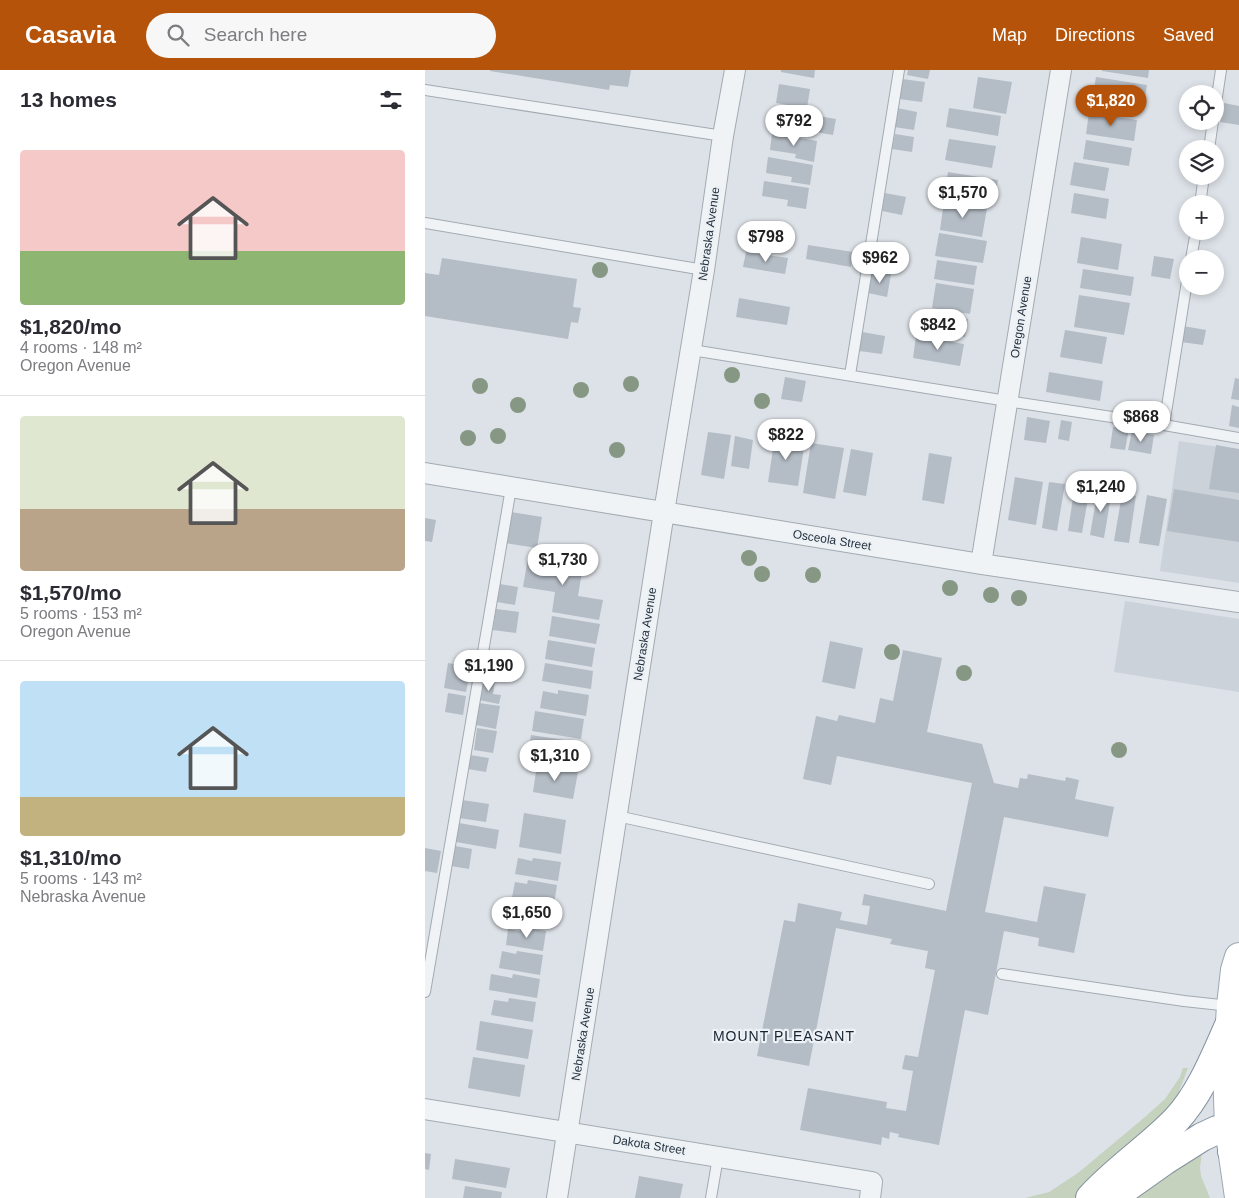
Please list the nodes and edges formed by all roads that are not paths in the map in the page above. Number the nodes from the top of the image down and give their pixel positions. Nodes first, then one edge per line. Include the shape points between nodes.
1 (735, 70) edge
2 (899, 70) edge
3 (1061, 70) edge
4 (1221, 70) edge
5 (1219, 85) edge
6 (425, 90) edge
7 (723, 136) junction
8 (425, 223) edge
9 (704, 270) junction
10 (1185, 295) edge
11 (692, 350) junction
12 (850, 375) junction
13 (1007, 401) junction
14 (1165, 425) junction
15 (1239, 438) edge
16 (425, 473) edge
17 (511, 488) junction
18 (664, 512) junction
19 (981, 564) junction
20 (1239, 602) edge
21 (617, 816) junction
22 (929, 884) dead end
23 (1239, 957) edge
24 (1003, 974) dead end
25 (425, 992) edge
26 (1230, 1014) junction
27 (425, 1109) edge
28 (567, 1132) junction
29 (1235, 1136) edge
30 (718, 1157) junction
31 (871, 1190) edge
32 (1239, 1197) edge
33 (557, 1198) edge
34 (711, 1198) edge
35 (1090, 1198) edge
36 (1112, 1198) edge

1 - 7 street, Nebraska Avenue
2 - 12 lane
3 - 13 street, Oregon Avenue
4 - 5 lane
6 - 7 lane
7 - 9 street, Nebraska Avenue
8 - 9 lane
9 - 11 street, Nebraska Avenue
10 - 14 lane
11 - 12 lane
11 - 18 street, Nebraska Avenue
12 - 13 lane
13 - 14 lane
13 - 19 street, Oregon Avenue
14 - 15 lane
16 - 17 street, Osceola Street
17 - 18 street, Osceola Street
17 - 25 lane
18 - 19 street, Osceola Street
18 - 21 street, Nebraska Avenue
19 - 20 street, Osceola Street
21 - 22 lane
21 - 28 street, Nebraska Avenue
23 - 26 main road
24 - 26 lane via 1184,1001
26 - 29 main road via 1227,1068
26 - 35 main road via 1213,1060 1191,1102 1176,1120
27 - 28 street, Dakota Street
28 - 30 street, Dakota Street
28 - 33 street, Nebraska Avenue
29 - 32 main road
29 - 36 main road via 1217,1130 1202,1137
30 - 31 street, Dakota Street
30 - 34 lane

